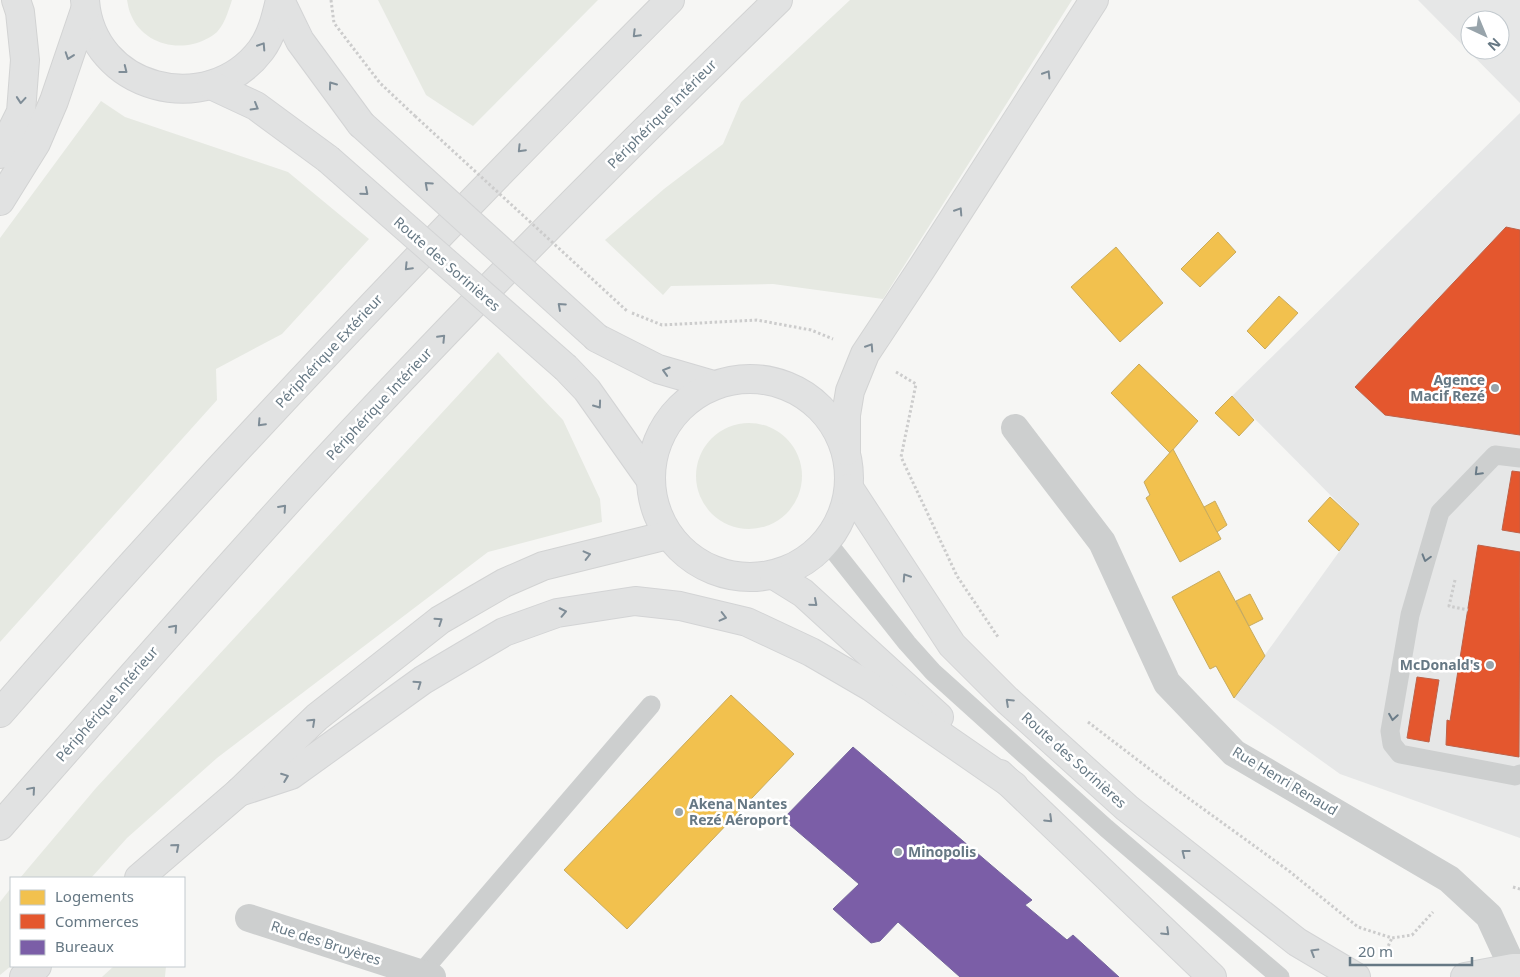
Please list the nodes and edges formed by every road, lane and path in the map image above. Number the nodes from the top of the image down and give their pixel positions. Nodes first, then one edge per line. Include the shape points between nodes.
1 (16, 0) edge
2 (280, 0) edge
3 (331, 0) edge
4 (670, 0) edge
5 (778, 0) edge
6 (1094, 0) edge
7 (85, 5) edge
8 (211, 85) junction
9 (0, 154) edge
10 (0, 201) edge
11 (865, 354) junction
12 (713, 386) junction
13 (1015, 428) dead end
14 (846, 451) junction
15 (1520, 458) edge
16 (650, 479) junction
17 (849, 488) junction
18 (668, 535) junction
19 (827, 542) junction
20 (774, 575) junction
21 (1000, 639) dead end
22 (650, 705) dead end
23 (0, 713) edge
24 (1081, 716) dead end
25 (1520, 774) edge
26 (1014, 786) junction
27 (239, 792) junction
28 (0, 826) edge
29 (140, 877) edge
30 (1437, 908) dead end
31 (249, 918) dead end
32 (1392, 938) junction
33 (1382, 958) dead end
34 (36, 967) edge
35 (1516, 968) edge
36 (427, 975) edge
37 (24, 977) edge
38 (1212, 977) edge
39 (1280, 977) edge
40 (1356, 977) edge
41 (1465, 977) edge

1 -> 9 main road via 25,60 21,112
8 -> 2 main road via 230,77 262,49 273,27
12 -> 2 main road, bridge via 658,369 597,338 361,124 300,41
3 - 11 path, bridge via 334,23 380,83 626,311 662,325 757,320 811,330
4 -> 23 main road, Périphérique Extérieur via 361,315
28 -> 5 main road, Périphérique Intérieur via 144,660 394,388 590,186
11 -> 6 main road
7 -> 8 main road via 94,36 110,59 131,76 157,87 184,90
7 -> 10 main road via 54,101 36,143
8 -> 16 main road, Route des Sorinières, bridge via 256,106 328,160 566,368 587,390
11 - 14 main road via 850,391
11 - 21 path via 916,384 902,457 957,576
12 - 14 main road via 736,379 783,383 823,409
12 - 16 main road via 687,401 667,423 654,450
13 - 35 street, Rue Henri Renaud via 1102,542 1167,683 1234,753 1449,879 1489,916
14 - 17 main road
15 -> 25 lane via 1495,456 1440,512 1410,615 1390,731 1392,744 1400,754 1515,776
16 - 18 main road via 655,509
17 - 19 main road via 840,521
40 -> 17 main road, Route des Sorinières via 1297,942 1127,808 1007,700 952,645
18 - 20 main road via 684,553 704,567 726,575 750,578
27 -> 18 main road via 317,718 440,620 504,583 543,566
19 - 20 main road via 802,563
19 - 39 lane via 933,672 1106,828
20 -> 26 main road via 803,593
22 - 36 lane
24 - 32 path via 1289,871 1358,927
27 -> 26 main road via 291,776 423,680 504,632 557,613 635,601 680,606 747,622 811,652 871,687
26 -> 38 main road
29 -> 27 main road
30 - 32 path via 1412,935
31 - 36 street, Rue des Bruyères
32 - 33 path
34 - 37 main road
35 - 41 main road

